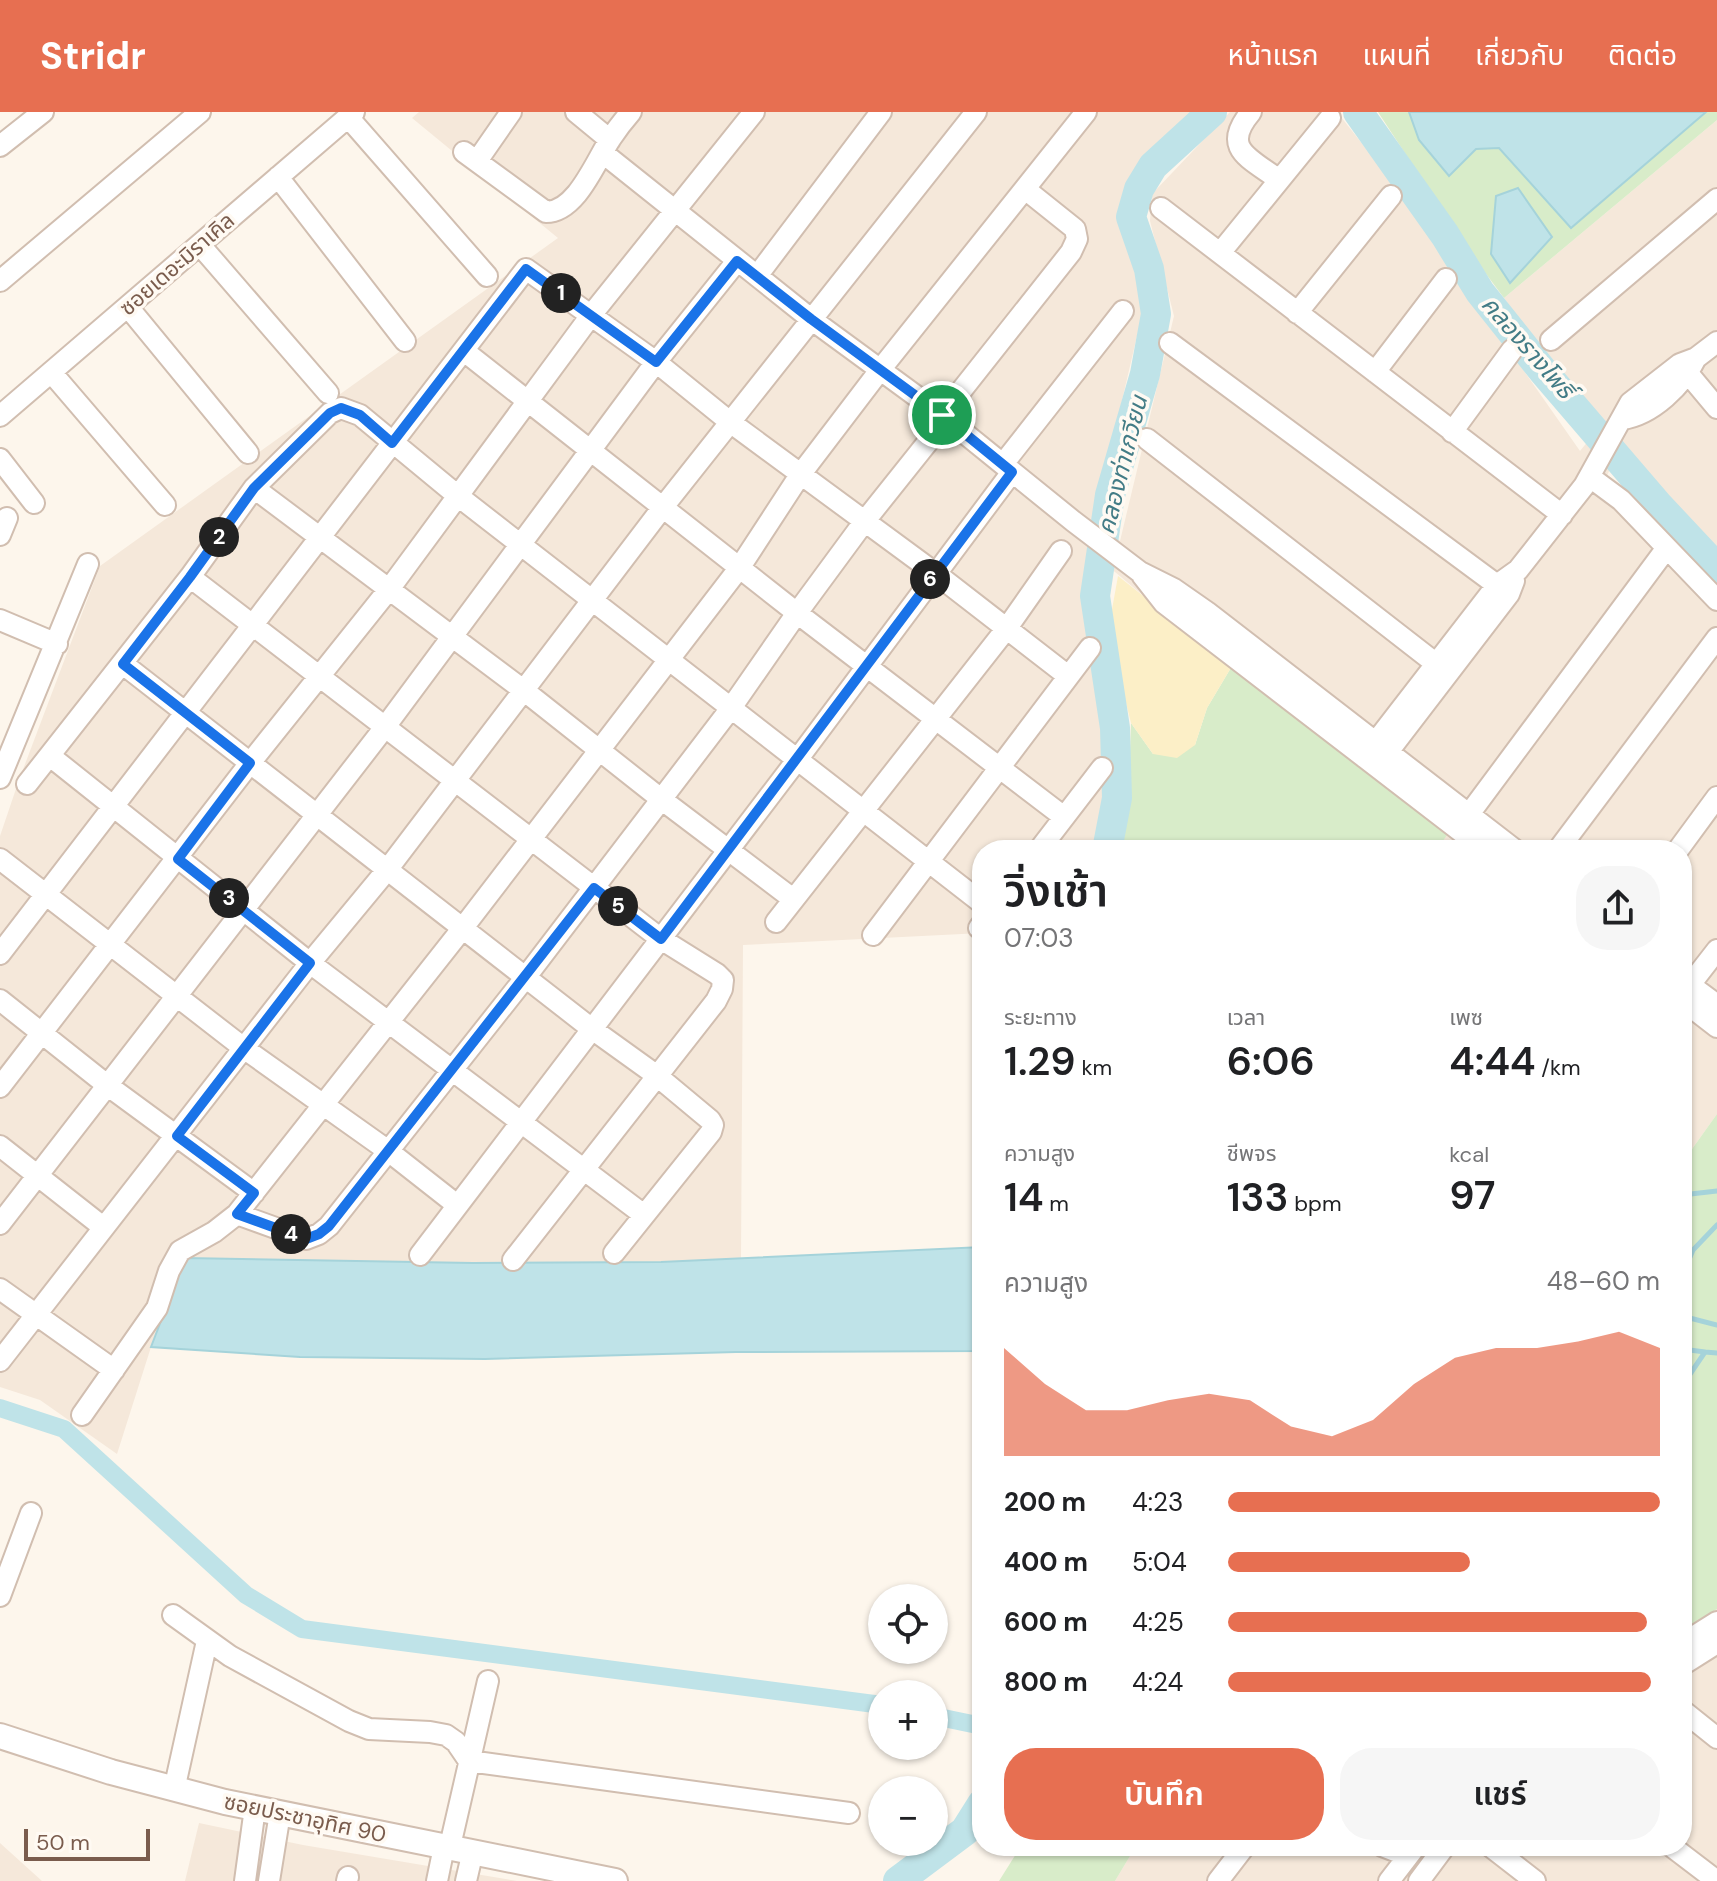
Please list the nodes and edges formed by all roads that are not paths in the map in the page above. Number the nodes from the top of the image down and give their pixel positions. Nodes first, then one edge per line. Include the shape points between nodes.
1 (43, 112) edge
2 (200, 112) edge
3 (511, 112) edge
4 (576, 112) edge
5 (631, 112) edge
6 (754, 112) edge
7 (881, 112) edge
8 (976, 112) edge
9 (1086, 112) edge
10 (1251, 112) edge
11 (342, 117) edge
12 (1330, 118) dead end
13 (0, 146) edge
14 (606, 146) junction
15 (278, 177) junction
16 (1279, 180) junction
17 (1025, 189) junction
18 (1391, 196) dead end
19 (1717, 199) edge
20 (1161, 208) dead end
21 (674, 212) junction
22 (200, 245) junction
23 (1220, 253) junction
24 (737, 261) junction
25 (487, 276) dead end
26 (757, 276) junction
27 (1446, 279) dead end
28 (0, 281) edge
29 (128, 307) junction
30 (1123, 311) dead end
31 (1297, 313) junction
32 (592, 314) junction
33 (811, 319) junction
34 (1551, 340) dead end
35 (405, 341) dead end
36 (1717, 342) edge
37 (1170, 343) dead end
38 (1512, 350) dead end
39 (464, 351) junction
40 (656, 362) junction
41 (1688, 366) junction
42 (880, 370) junction
43 (51, 372) junction
44 (1375, 372) junction
45 (328, 393) dead end
46 (527, 403) junction
47 (1717, 408) edge
48 (0, 416) edge
49 (944, 416) junction
50 (730, 422) junction
51 (1452, 432) junction
52 (1147, 439) dead end
53 (392, 443) junction
54 (589, 450) junction
55 (248, 453) dead end
56 (0, 459) edge
57 (1008, 468) junction
58 (1592, 473) junction
59 (800, 475) junction
60 (254, 488) junction
61 (458, 496) junction
62 (34, 503) dead end
63 (165, 505) dead end
64 (663, 507) junction
65 (1562, 515) junction
66 (864, 522) junction
67 (320, 538) junction
68 (523, 544) junction
69 (1666, 549) junction
70 (1061, 551) dead end
71 (88, 564) dead end
72 (740, 567) junction
73 (935, 573) junction
74 (190, 577) junction
75 (390, 588) junction
76 (1503, 590) junction
77 (593, 599) junction
78 (1717, 600) edge
79 (797, 613) junction
80 (0, 620) edge
81 (253, 625) junction
82 (1007, 628) junction
83 (453, 637) junction
84 (1717, 638) edge
85 (57, 644) junction
86 (1090, 648) dead end
87 (669, 660) junction
88 (123, 664) junction
89 (866, 664) junction
90 (1442, 669) junction
91 (319, 676) junction
92 (1068, 676) junction
93 (522, 689) junction
94 (731, 708) junction
95 (185, 713) junction
96 (936, 719) junction
97 (385, 727) junction
98 (600, 750) junction
99 (1376, 755) junction
100 (50, 756) junction
101 (797, 760) junction
102 (250, 763) junction
103 (1000, 767) junction
104 (1102, 768) dead end
105 (0, 778) edge
106 (455, 780) junction
107 (27, 784) dead end
108 (1717, 797) edge
109 (661, 799) junction
110 (113, 808) junction
111 (863, 811) junction
112 (316, 815) junction
113 (1064, 817) junction
114 (1463, 821) junction
115 (531, 839) junction
116 (1047, 840) edge
117 (1477, 840) edge
118 (1497, 840) edge
119 (1566, 840) edge
120 (1685, 840) edge
121 (728, 850) junction
122 (0, 859) edge
123 (178, 859) junction
124 (929, 861) junction
125 (387, 870) junction
126 (594, 888) junction
127 (46, 895) junction
128 (972, 895) edge
129 (793, 899) junction
130 (243, 909) junction
131 (776, 922) dead end
132 (462, 929) junction
133 (873, 935) dead end
134 (661, 939) junction
135 (111, 946) junction
136 (1717, 950) edge
137 (0, 954) edge
138 (310, 963) junction
139 (525, 978) junction
140 (1692, 980) edge
141 (1692, 994) edge
142 (176, 996) junction
143 (1692, 999) edge
144 (0, 1000) edge
145 (1717, 1005) edge
146 (388, 1022) junction
147 (1717, 1027) edge
148 (592, 1029) junction
149 (42, 1035) junction
150 (245, 1049) junction
151 (453, 1069) junction
152 (656, 1075) junction
153 (107, 1085) junction
154 (0, 1087) edge
155 (323, 1104) junction
156 (519, 1122) junction
157 (177, 1136) junction
158 (0, 1146) edge
159 (387, 1150) junction
160 (584, 1169) junction
161 (37, 1176) junction
162 (254, 1193) junction
163 (457, 1205) junction
164 (237, 1214) junction
165 (644, 1215) junction
166 (0, 1224) edge
167 (103, 1227) junction
168 (614, 1253) dead end
169 (420, 1255) dead end
170 (513, 1260) dead end
171 (0, 1289) edge
172 (35, 1315) junction
173 (0, 1361) edge
174 (114, 1370) junction
175 (82, 1415) dead end
176 (31, 1513) dead end
177 (0, 1596) edge
178 (173, 1615) dead end
179 (1717, 1622) edge
180 (1692, 1638) edge
181 (207, 1641) junction
182 (1717, 1643) edge
183 (1692, 1659) edge
184 (488, 1681) dead end
185 (1692, 1718) edge
186 (0, 1736) edge
187 (1717, 1738) edge
188 (469, 1761) junction
189 (174, 1790) junction
190 (255, 1808) junction
191 (280, 1813) junction
192 (849, 1813) dead end
193 (456, 1848) junction
194 (1237, 1856) edge
195 (1408, 1856) edge
196 (1438, 1856) edge
197 (1503, 1856) edge
198 (1684, 1856) edge
199 (544, 1874) edge
200 (572, 1876) edge
201 (245, 1881) edge
202 (269, 1881) edge
203 (437, 1881) edge
204 (466, 1881) edge
205 (615, 1881) edge
206 (1218, 1881) edge
207 (1389, 1881) edge
208 (1419, 1881) edge
209 (1535, 1881) edge
210 (1717, 1881) edge

1 - 13 street
2 - 28 street
3 - 14 street via 470,156 546,212 566,205 577,193
4 - 14 street
5 - 14 street
6 - 21 street
7 - 26 street
8 - 33 street
9 - 17 street
10 - 16 street via 1238,129 1238,144
11 - 15 street, ซอยเดอะมิราเคิล
11 - 25 street
12 - 16 street
14 - 21 street
15 - 22 street, ซอยเดอะมิราเคิล
15 - 35 street
16 - 23 street
17 - 42 street
17 - 49 street via 1075,229 1077,239
18 - 31 street
19 - 34 street
20 - 23 street
21 - 24 street
21 - 32 street
22 - 29 street, ซอยเดอะมิราเคิล
22 - 45 street
23 - 31 street
24 - 26 street
24 - 40 street
26 - 33 street
27 - 44 street
29 - 43 street, ซอยเดอะมิราเคิล
29 - 55 street
30 - 57 street
31 - 44 street
32 - 39 street via 526,269
32 - 40 street
32 - 46 street
33 - 42 street
33 - 50 street
36 - 41 street
37 - 76 street
38 - 51 street
39 - 46 street
39 - 53 street
40 - 50 street
40 - 54 street
41 - 47 street
41 - 58 street via 1639,417 1617,426
42 - 49 street
42 - 59 street
43 - 48 street, ซอยเดอะมิราเคิล
43 - 63 street
44 - 51 street
46 - 54 street
46 - 61 street
49 - 57 street
49 - 66 street
50 - 59 street
50 - 64 street
51 - 65 street
52 - 90 street
53 - 60 street via 360,415 341,408
53 - 61 street
53 - 67 street
54 - 64 street
54 - 68 street
56 - 62 street
57 - 73 street
57 - 99 street via 1140,572 1174,589 1202,620
58 - 65 street
58 - 69 street
59 - 66 street
59 - 72 street
60 - 67 street
60 - 74 street
61 - 68 street
61 - 75 street
64 - 72 street
64 - 77 street
65 - 76 street
66 - 73 street
66 - 79 street
67 - 75 street
67 - 81 street
68 - 77 street
68 - 83 street
69 - 78 street
69 - 114 street
70 - 82 street
71 - 85 street
72 - 79 street
72 - 87 street
73 - 82 street
73 - 89 street
74 - 81 street
74 - 88 street
75 - 83 street
75 - 91 street
76 - 90 street
77 - 87 street
77 - 93 street
79 - 89 street
79 - 94 street
80 - 85 street
81 - 91 street
81 - 95 street
82 - 92 street
82 - 96 street
83 - 93 street
83 - 97 street
84 - 119 street
85 - 105 street
86 - 92 street
87 - 94 street
87 - 98 street
88 - 95 street
88 - 100 street
89 - 96 street
89 - 101 street
90 - 99 street
91 - 97 street
91 - 102 street
92 - 103 street
93 - 98 street
93 - 106 street
94 - 101 street
94 - 109 street
95 - 102 street
95 - 110 street
96 - 103 street
96 - 111 street
97 - 106 street
97 - 112 street
98 - 109 street
98 - 115 street
99 - 114 street
100 - 107 street
100 - 110 street
101 - 111 street
101 - 121 street
102 - 112 street
102 - 123 street
103 - 113 street
103 - 124 street
104 - 113 street
106 - 115 street
106 - 125 street
108 - 120 street
109 - 121 street
109 - 126 street
110 - 123 street
110 - 127 street
111 - 124 street
111 - 129 street
112 - 125 street
112 - 130 street
113 - 116 street
114 - 117 street
114 - 118 street
115 - 126 street
115 - 132 street
121 - 129 street
121 - 134 street
122 - 127 street
123 - 130 street
123 - 135 street
124 - 128 street
124 - 133 street
125 - 132 street
125 - 138 street
126 - 134 street
126 - 139 street
127 - 135 street
127 - 137 street
129 - 131 street
130 - 138 street
130 - 142 street
132 - 139 street
132 - 146 street
134 - 148 street
134 - 152 street via 723,980 716,1001
135 - 142 street
135 - 149 street
136 - 140 street
138 - 146 street
138 - 150 street
139 - 148 street
139 - 151 street
141 - 145 street
142 - 150 street
142 - 153 street
143 - 147 street
144 - 149 street
146 - 151 street
146 - 155 street
148 - 152 street
148 - 156 street
149 - 153 street
149 - 154 street
150 - 155 street
150 - 157 street
151 - 156 street
151 - 159 street
152 - 160 street
152 - 165 street via 713,1125
153 - 157 street
153 - 161 street
155 - 159 street
155 - 162 street
156 - 160 street
156 - 163 street
157 - 162 street
157 - 167 street
158 - 161 street
159 - 163 street
159 - 164 street via 319,1234 306,1239
160 - 165 street
160 - 170 street
161 - 166 street
161 - 167 street
162 - 164 street
163 - 169 street
164 - 174 street via 180,1251 157,1308
165 - 168 street
167 - 172 street
171 - 172 street
172 - 173 street
172 - 174 street
174 - 175 street
176 - 177 street
178 - 181 street
179 - 180 street
181 - 188 street via 359,1725 446,1735
181 - 189 street
182 - 183 street
184 - 188 street
185 - 187 street
186 - 189 street, ซอยประชาอุทิศ 90
188 - 192 street
188 - 193 street
189 - 190 street, ซอยประชาอุทิศ 90
190 - 191 street, ซอยประชาอุทิศ 90
190 - 201 street
191 - 193 street, ซอยประชาอุทิศ 90
191 - 202 street
193 - 199 street, ซอยประชาอุทิศ 90
193 - 203 street
193 - 204 street
194 - 206 street
195 - 207 street
196 - 208 street
197 - 209 street
198 - 210 street
199 - 200 street, ซอยประชาอุทิศ 90
200 - 205 street, ซอยประชาอุทิศ 90

